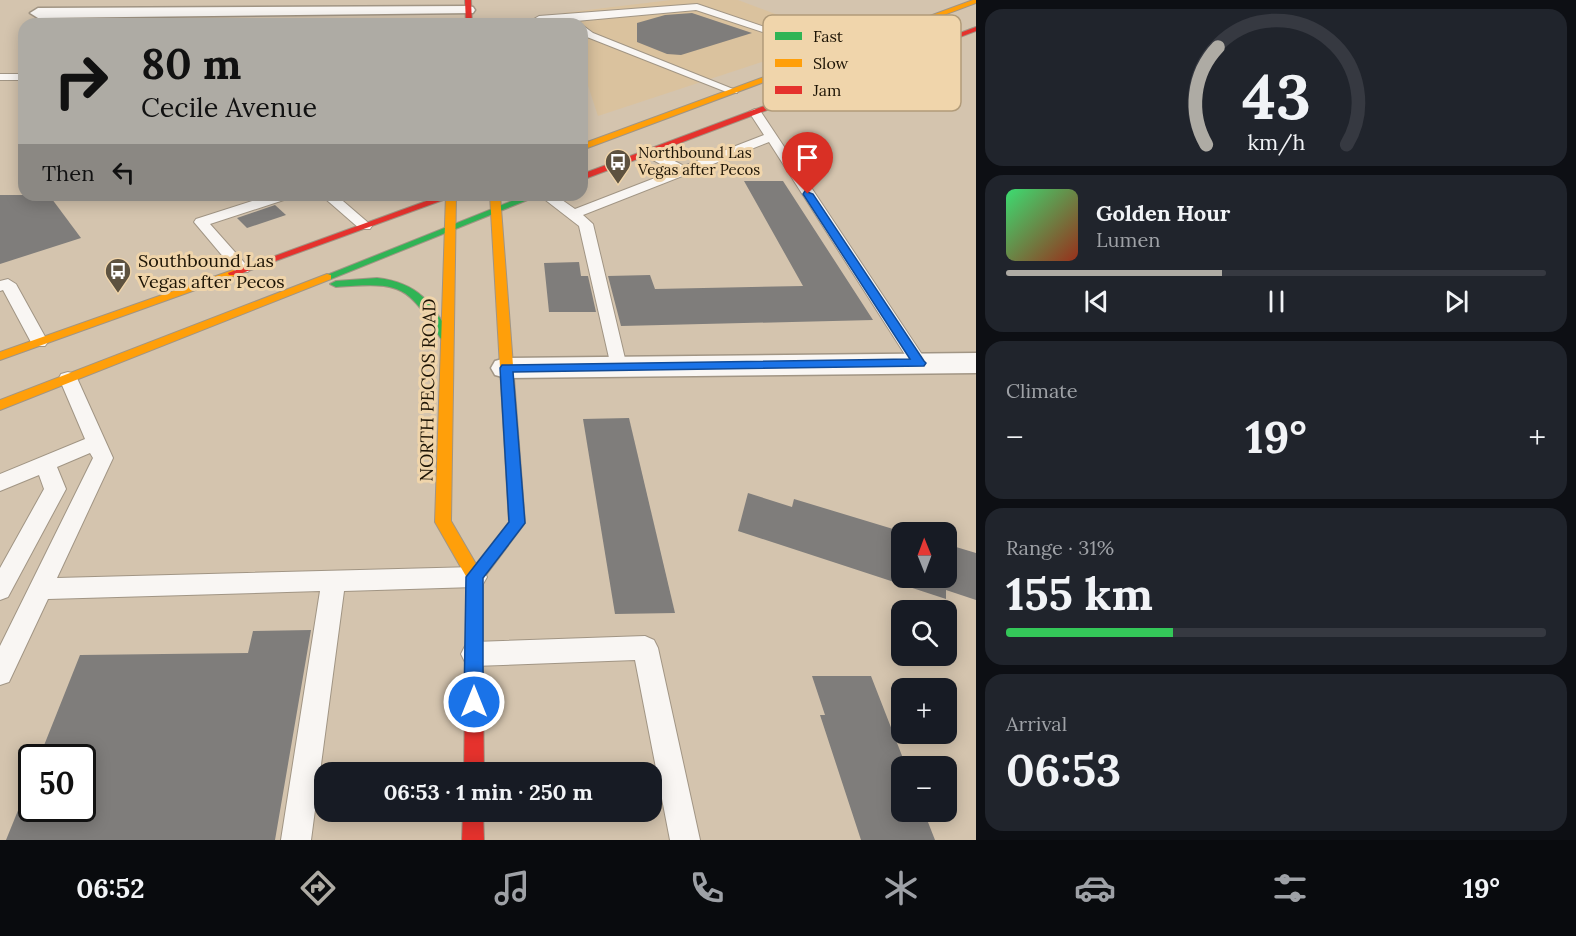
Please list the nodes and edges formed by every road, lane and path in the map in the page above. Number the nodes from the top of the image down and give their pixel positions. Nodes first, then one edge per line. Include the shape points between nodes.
1 (976, 1) edge
2 (468, 11) edge
3 (38, 13) dead end
4 (938, 15) edge
5 (588, 22) edge
6 (763, 29) edge
7 (976, 29) edge
8 (588, 33) edge
9 (961, 35) edge
10 (0, 77) edge
11 (18, 77) edge
12 (763, 80) edge
13 (733, 91) junction
14 (763, 109) edge
15 (755, 112) junction
16 (771, 137) junction
17 (603, 139) junction
18 (588, 141) edge
19 (588, 145) edge
20 (648, 152) junction
21 (683, 171) junction
22 (588, 175) edge
23 (266, 201) edge
24 (335, 201) edge
25 (434, 201) edge
26 (451, 201) edge
27 (495, 201) edge
28 (519, 201) edge
29 (554, 201) edge
30 (496, 210) junction
31 (572, 215) junction
32 (365, 226) junction
33 (450, 228) junction
34 (242, 269) junction
35 (0, 286) edge
36 (279, 295) junction
37 (447, 339) junction
38 (39, 342) junction
39 (0, 356) edge
40 (919, 363) junction
41 (976, 363) edge
42 (618, 367) junction
43 (506, 368) junction
44 (68, 378) junction
45 (0, 405) edge
46 (96, 442) junction
47 (45, 464) junction
48 (0, 483) edge
49 (475, 577) junction
50 (333, 581) junction
51 (40, 589) junction
52 (0, 590) edge
53 (474, 654) junction
54 (0, 673) edge
55 (474, 762) edge
56 (473, 822) edge
57 (296, 840) edge
58 (473, 840) edge
59 (685, 840) edge

1 - 4 main road
2 - 3 street
5 - 6 lane via 697,7
7 - 9 main road
8 - 13 lane
10 - 11 lane
12 - 13 main road
13 - 17 main road
14 - 15 main road
15 - 16 lane
15 - 20 main road
16 - 21 lane
16 - 40 lane
17 - 18 main road
17 - 19 main road
20 - 21 lane
20 - 22 main road
21 - 31 lane
23 - 34 lane via 201,222
24 - 32 lane
25 - 32 main road
26 - 33 main road, NORTH PECOS ROAD
27 - 30 main road
28 - 30 main road
29 - 31 lane
30 - 33 main road
30 - 43 main road
31 - 42 lane via 586,225
32 - 34 main road
33 - 36 main road
33 - 37 main road, NORTH PECOS ROAD
34 - 38 main road
35 - 38 lane via 8,284
36 - 37 main road via 328,284 390,281 409,286 425,300
36 - 44 main road
37 - 49 main road, NORTH PECOS ROAD via 443,522
38 - 39 main road
40 - 41 street
40 - 42 street
42 - 43 street
43 - 49 main road via 517,523
44 - 45 main road
44 - 46 lane
46 - 47 lane
46 - 51 lane via 103,458
47 - 48 lane
47 - 52 lane via 55,489
49 - 50 lane
49 - 53 main road
50 - 51 lane
50 - 57 lane
51 - 54 lane
53 - 55 main road
53 - 59 lane via 645,648
56 - 58 main road

